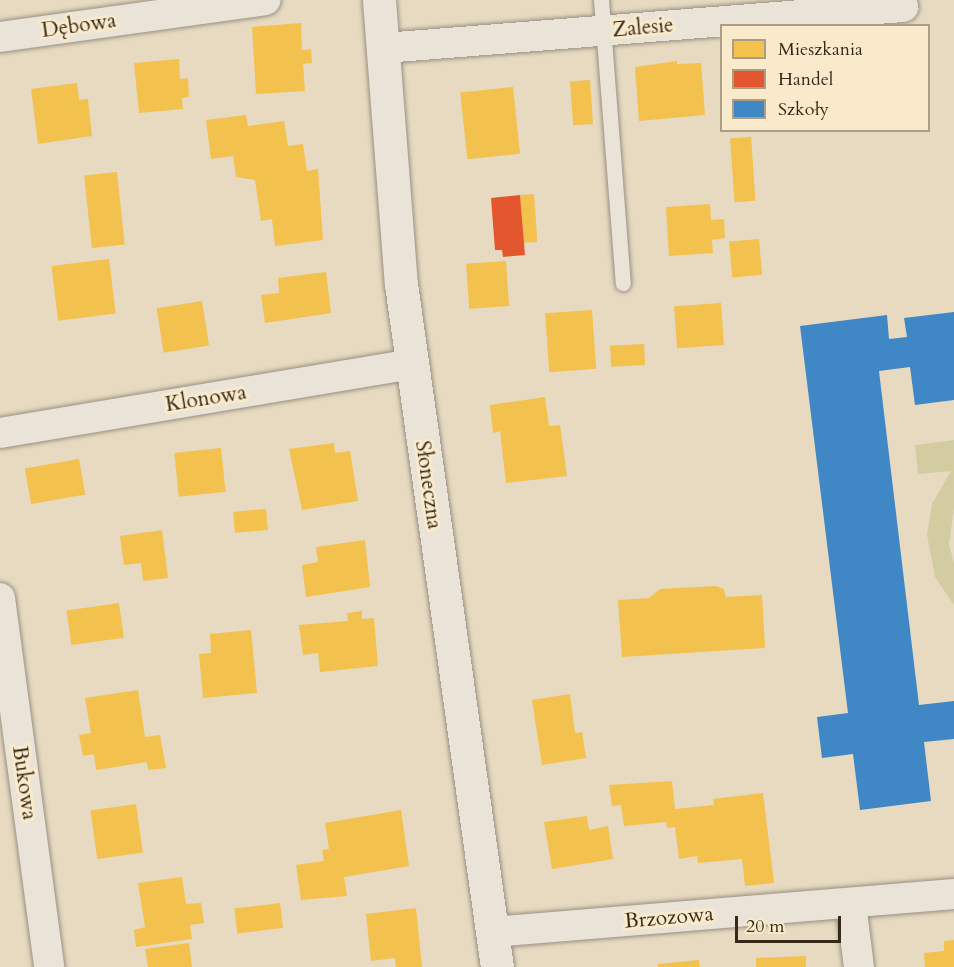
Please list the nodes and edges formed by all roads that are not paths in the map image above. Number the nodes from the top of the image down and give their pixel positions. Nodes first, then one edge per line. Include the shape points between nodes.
1 (265, 0) edge
2 (379, 0) edge
3 (600, 0) edge
4 (903, 7) dead end
5 (604, 31) junction
6 (0, 37) edge
7 (384, 48) junction
8 (623, 283) dead end
9 (411, 364) junction
10 (0, 433) edge
11 (0, 598) edge
12 (954, 894) edge
13 (850, 904) junction
14 (492, 932) junction
15 (49, 967) edge
16 (497, 967) edge
17 (860, 967) edge

1 - 6 street, Dębowa
2 - 7 street, Słoneczna
3 - 5 lane
4 - 5 street, Zalesie
5 - 7 street, Zalesie
5 - 8 lane
7 - 9 street, Słoneczna via 400,284
9 - 10 street, Klonowa
9 - 14 street, Słoneczna
11 - 15 street, Bukowa
12 - 13 street, Brzozowa
13 - 14 street, Brzozowa
13 - 17 street
14 - 16 street, Słoneczna

